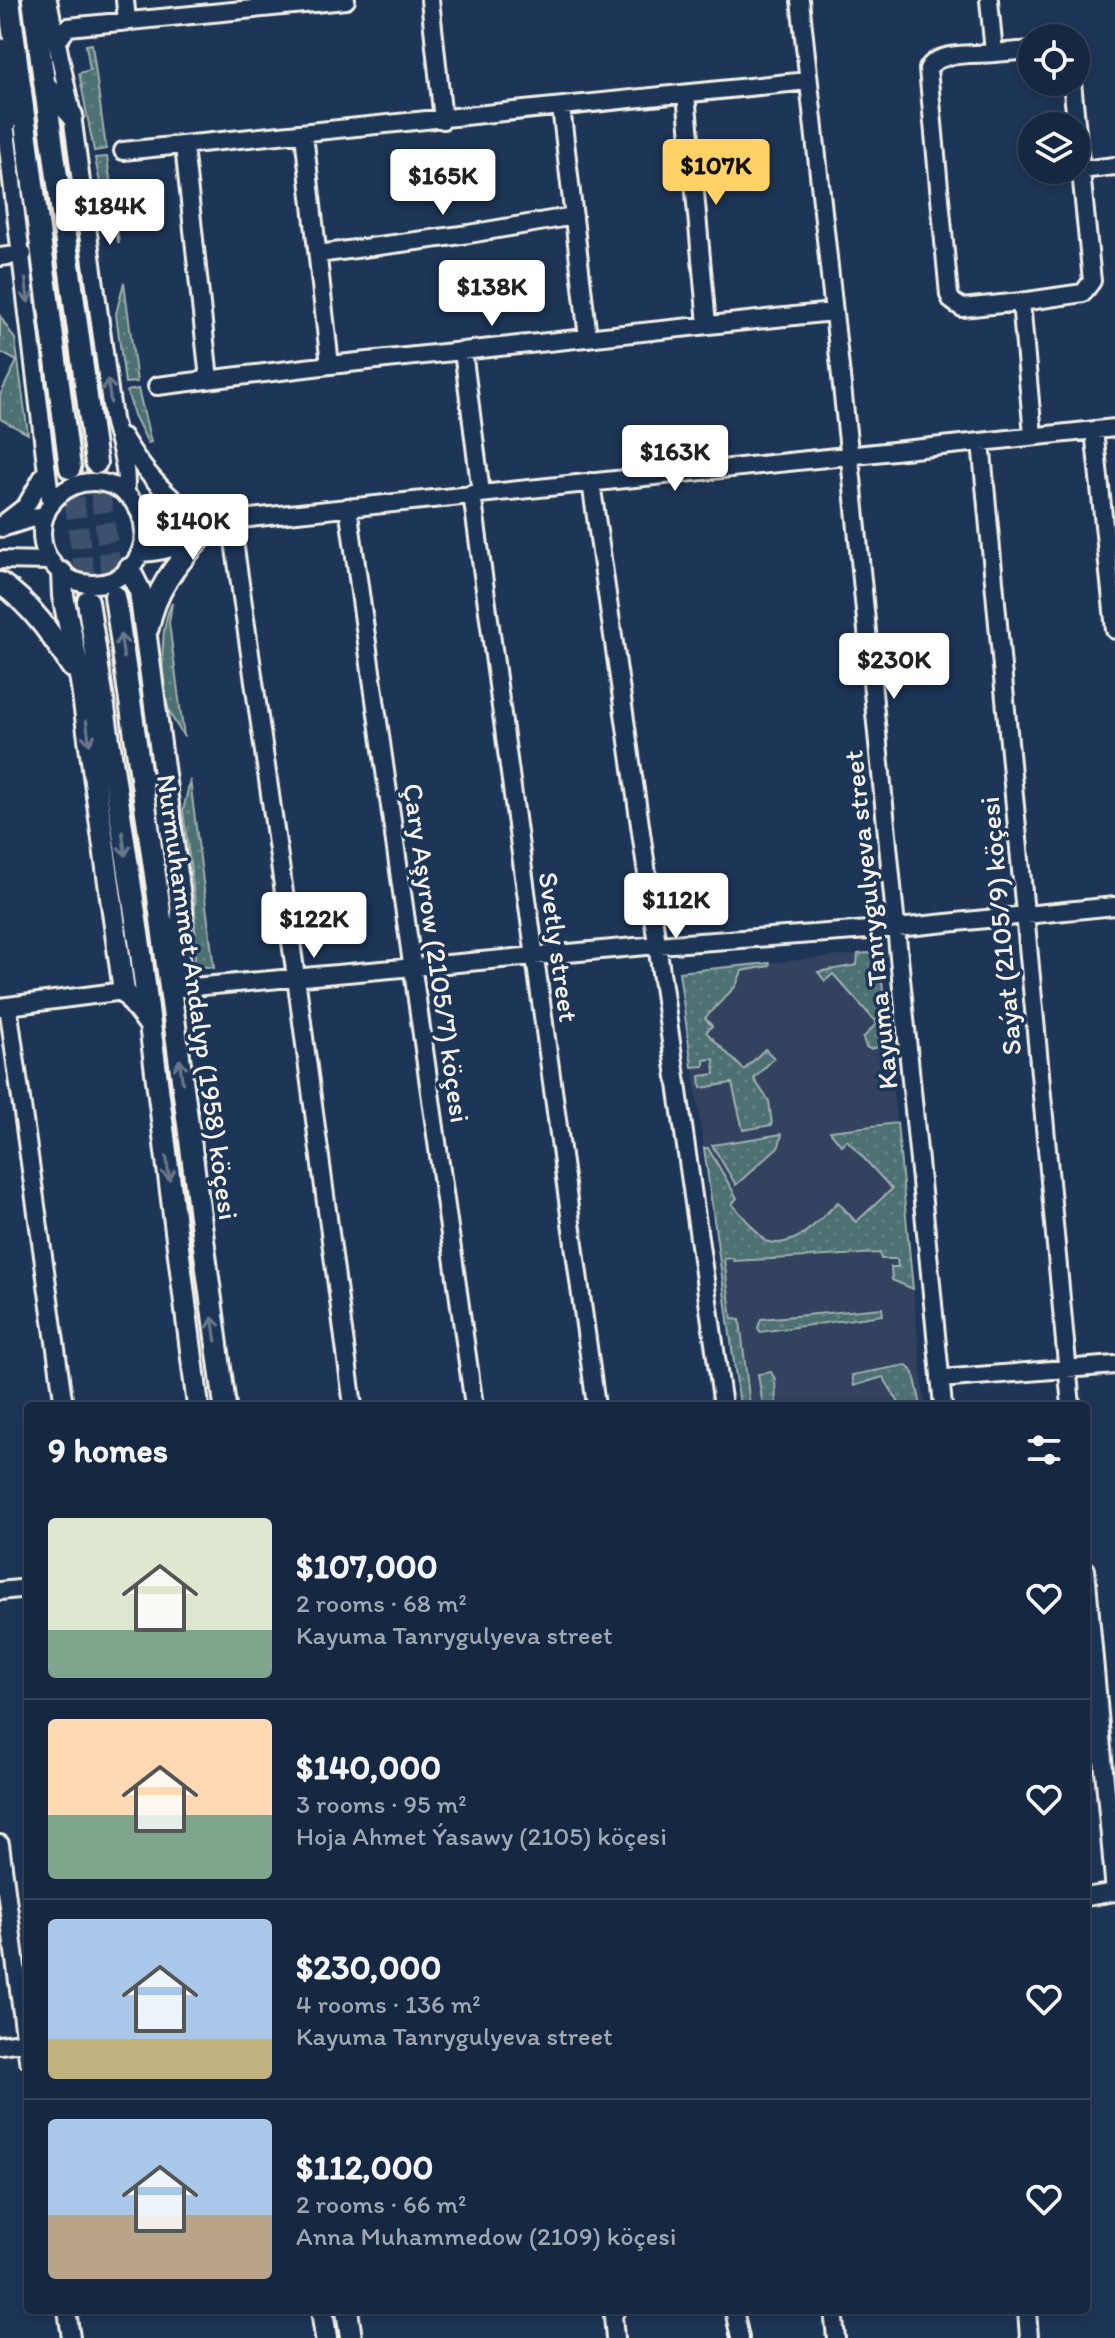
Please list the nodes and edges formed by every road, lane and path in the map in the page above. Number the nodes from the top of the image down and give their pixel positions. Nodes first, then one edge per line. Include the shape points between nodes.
1 (9, 0) edge
2 (33, 0) edge
3 (125, 0) edge
4 (346, 0) edge
5 (430, 0) edge
6 (800, 0) edge
7 (989, 0) edge
8 (49, 9) edge
9 (127, 21) junction
10 (68, 27) junction
11 (56, 47) junction
12 (0, 48) edge
13 (1018, 51) edge
14 (994, 53) junction
15 (0, 57) edge
16 (44, 79) junction
17 (808, 81) junction
18 (20, 82) junction
19 (686, 94) junction
20 (561, 107) junction
21 (72, 115) junction
22 (443, 120) junction
23 (5, 123) junction
24 (304, 134) junction
25 (184, 146) junction
26 (123, 151) dead end
27 (1115, 166) edge
28 (1090, 169) edge
29 (1082, 184) edge
30 (574, 216) junction
31 (23, 254) junction
32 (318, 254) junction
33 (0, 257) edge
34 (1021, 302) junction
35 (832, 312) junction
36 (707, 324) junction
37 (588, 338) junction
38 (463, 351) junction
39 (330, 365) junction
40 (209, 379) junction
41 (157, 386) dead end
42 (113, 419) junction
43 (1115, 428) edge
44 (1094, 430) junction
45 (1033, 435) junction
46 (981, 442) junction
47 (849, 454) junction
48 (96, 463) tunnel mouth
49 (47, 467) junction
50 (70, 468) tunnel mouth
51 (591, 482) junction
52 (477, 494) junction
53 (130, 500) junction
54 (348, 507) junction
55 (184, 508) junction
56 (49, 510) junction
57 (231, 520) junction
58 (0, 528) edge
59 (200, 539) junction
60 (0, 560) edge
61 (134, 561) junction
62 (56, 567) junction
63 (0, 583) edge
64 (115, 596) tunnel mouth
65 (88, 601) tunnel mouth
66 (1115, 630) edge
67 (146, 639) junction
68 (81, 681) junction
69 (131, 897) junction
70 (1115, 906) edge
71 (1024, 916) junction
72 (115, 928) junction
73 (897, 928) junction
74 (657, 945) junction
75 (141, 953) junction
76 (534, 958) junction
77 (413, 969) junction
78 (296, 977) junction
79 (177, 988) junction
80 (124, 991) junction
81 (4, 1006) edge
82 (150, 1025) junction
83 (1115, 1365) edge
84 (1068, 1368) junction
85 (940, 1379) junction
86 (63, 1402) edge
87 (197, 1402) edge
88 (224, 1402) edge
89 (352, 1402) edge
90 (473, 1402) edge
91 (595, 1402) edge
92 (722, 1402) edge
93 (943, 1402) edge
94 (1071, 1402) edge
95 (24, 1588) edge
96 (0, 1591) edge
97 (1090, 1614) edge
98 (0, 1844) edge
99 (1115, 1892) edge
100 (1090, 1896) edge
101 (24, 2020) edge
102 (24, 2042) edge
103 (0, 2045) edge
104 (68, 2314) edge
105 (323, 2314) edge
106 (348, 2314) edge
107 (614, 2314) edge
108 (735, 2314) edge
109 (833, 2314) edge
110 (1027, 2314) edge
111 (71, 2338) edge
112 (326, 2338) edge
113 (351, 2338) edge
114 (615, 2338) edge
115 (740, 2338) edge
116 (836, 2338) edge
117 (1029, 2338) edge

1 - 18 main road
2 - 16 main road
3 - 9 street
4 - 9 street
5 - 22 street
6 - 17 street, Kayuma Tanrygulyeva street
7 - 14 street
8 - 10 street
8 - 11 street
9 - 10 street
10 - 11 street
11 - 16 main road
11 - 21 street
12 - 15 street
13 - 14 street
14 - 34 street via 941,59 928,69 949,295 962,308
15 - 18 main road
15 - 23 street
16 - 21 main road
16 - 48 main road
17 - 19 street
17 - 35 street, Kayuma Tanrygulyeva street
18 - 23 main road
18 - 50 main road
19 - 20 street
19 - 36 street
20 - 22 street
20 - 30 street
42 -> 21 street
22 - 24 street
23 - 31 street
24 - 25 street
24 - 32 street
25 - 26 street
25 - 40 street
27 - 28 street
29 - 34 street via 1092,281 1083,293
30 - 32 street
30 - 37 street
31 - 33 street
31 -> 49 street
32 - 39 street
34 - 45 street
35 - 36 street
35 - 47 street, Kayuma Tanrygulyeva street
36 - 37 street
37 - 38 street
38 - 39 street
38 - 52 street, Svetly street
39 - 40 street
40 - 41 street
42 - 53 street
42 - 55 street via 148,476
43 - 44 street
44 - 45 street
44 - 66 street
45 - 46 street
46 - 47 street
46 - 71 street, Saýat (2105/9) köçesi
47 - 51 street
47 - 73 street, Kayuma Tanrygulyeva street
49 - 56 street
49 - 58 street via 26,506
51 - 52 street
51 - 74 street
52 - 54 street
52 - 76 street, Svetly street
53 - 55 street
53 - 56 street via 103,484 84,484 65,491
53 - 61 street via 144,534
54 - 57 street
54 - 77 street, Çary Aşyrow (2105/7) köçesi
55 - 57 street
56 - 58 street
56 - 62 street via 43,543
57 - 59 street
57 - 78 street
59 - 61 street
59 - 67 main road via 165,581
60 - 62 street
61 - 62 street via 112,580 93,584 73,580
61 - 67 main road
62 - 68 main road
63 - 68 main road via 41,620
79 -> 64 main road, Nurmuhammet Andalyp (1958) köçesi
65 -> 69 main road, Nurmuhammet Andalyp (1958) köçesi
67 - 79 main road via 182,912
68 -> 72 main road
69 - 72 main road
69 - 75 main road, Nurmuhammet Andalyp (1958) köçesi
70 - 71 street
71 - 73 street
71 - 84 street, Saýat (2105/9) köçesi
72 - 75 main road
72 - 80 main road
73 - 74 street
73 - 85 street, Kayuma Tanrygulyeva street
74 - 76 street
74 - 92 street
75 - 82 main road, Nurmuhammet Andalyp (1958) köçesi
76 - 77 street
76 - 91 street, Svetly street
77 - 78 street
77 - 90 street, Çary Aşyrow (2105/7) köçesi
78 - 79 street
78 - 89 street
88 -> 79 main road, Nurmuhammet Andalyp (1958) köçesi via 174,1018
80 - 81 street
80 - 82 main road
81 - 86 street
82 -> 87 main road, Nurmuhammet Andalyp (1958) köçesi
83 - 84 street
84 - 85 street
84 - 94 street, Saýat (2105/9) köçesi
85 - 93 street, Kayuma Tanrygulyeva street
95 - 96 street
97 - 99 street
98 - 101 street
99 - 100 street
102 - 103 street
104 - 111 street
105 - 112 main road
106 - 113 main road
107 - 114 street
108 - 115 street
109 - 116 street
110 - 117 street

